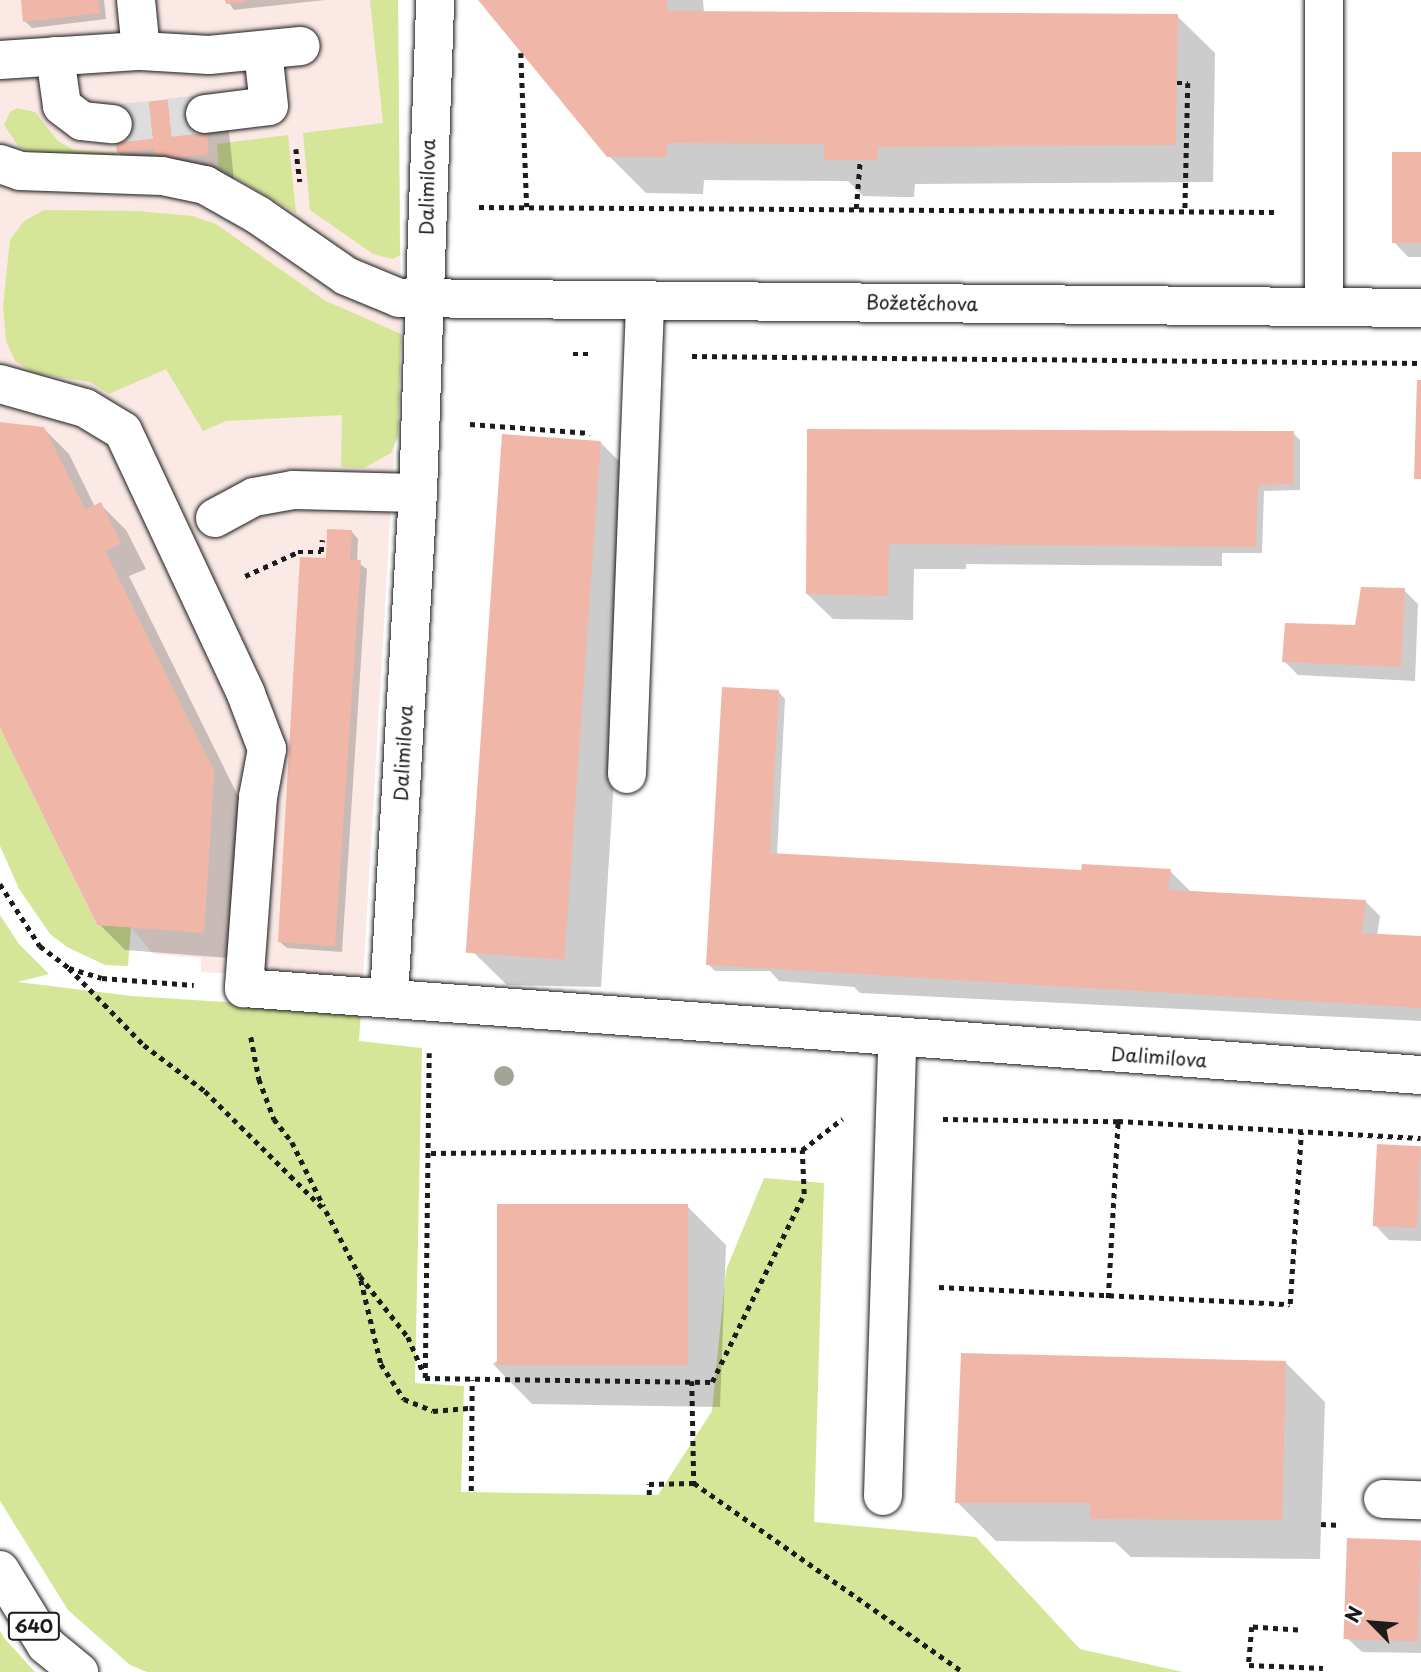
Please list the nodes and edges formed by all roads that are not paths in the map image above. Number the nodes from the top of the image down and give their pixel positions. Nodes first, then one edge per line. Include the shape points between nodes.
1 (136, 0) edge
2 (435, 0) edge
3 (1324, 0) edge
4 (302, 46) dead end
5 (141, 51) junction
6 (263, 51) junction
7 (55, 56) junction
8 (0, 60) edge
9 (205, 114) tunnel mouth
10 (113, 124) tunnel mouth
11 (1, 168) edge
12 (424, 299) junction
13 (645, 300) junction
14 (1324, 307) junction
15 (1421, 308) edge
16 (0, 384) edge
17 (418, 493) junction
18 (215, 519) dead end
19 (627, 774) dead end
20 (389, 997) junction
21 (897, 1038) junction
22 (1421, 1075) edge
23 (883, 1496) dead end
24 (1383, 1499) dead end
25 (1421, 1500) edge
26 (0, 1570) edge
27 (79, 1672) edge

1 - 5 main road
2 - 12 main road, Dalimilova
3 - 14 main road
4 - 6 main road
5 - 6 main road via 209,55
5 - 7 main road
6 - 9 main road via 269,106
7 - 8 main road
7 - 10 main road via 62,106 82,121
11 - 12 main road, Božetěchova via 162,176 205,185 367,287 398,298
12 - 13 main road, Božetěchova
12 - 17 main road, Dalimilova
13 - 14 main road, Božetěchova
13 - 19 main road
14 - 15 main road, Božetěchova
16 - 20 main road via 85,408 123,431 246,694 267,749 258,797 244,988
17 - 18 main road via 293,490 254,497
17 - 20 main road, Dalimilova
20 - 21 main road, Dalimilova
21 - 22 main road, Dalimilova
21 - 23 main road
24 - 25 main road
26 - 27 main road, 640 via 46,1645

